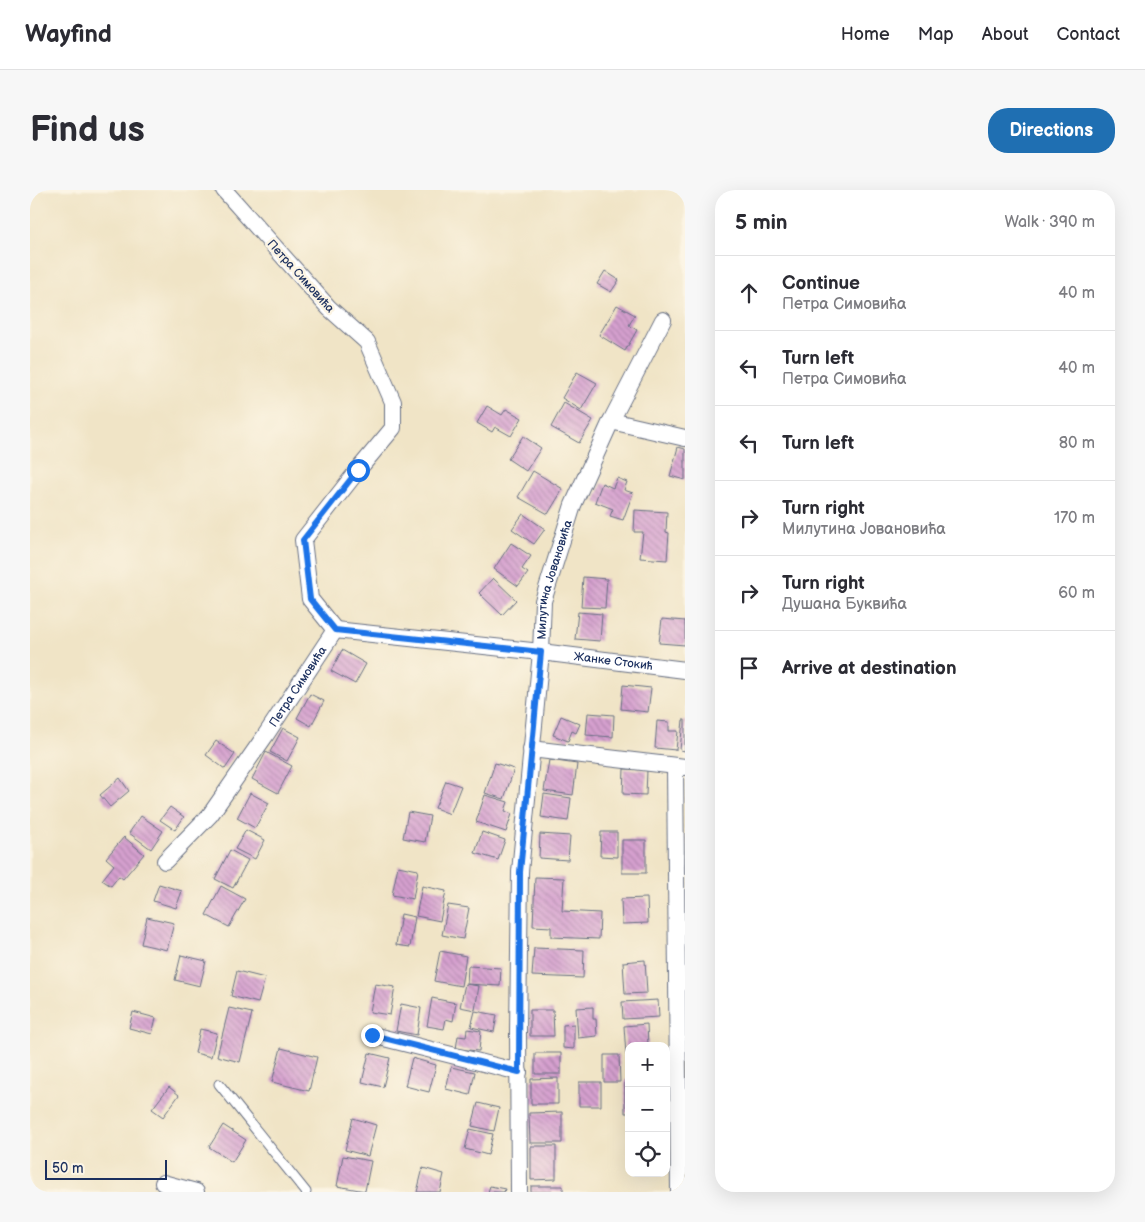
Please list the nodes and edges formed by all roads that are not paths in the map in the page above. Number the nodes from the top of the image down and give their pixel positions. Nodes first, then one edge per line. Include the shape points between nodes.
1 (224, 190) edge
2 (663, 320) dead end
3 (611, 421) junction
4 (685, 438) edge
5 (335, 630) junction
6 (541, 652) junction
7 (685, 670) edge
8 (532, 749) junction
9 (680, 766) edge
10 (165, 861) dead end
11 (372, 1035) dead end
12 (519, 1072) junction
13 (219, 1084) dead end
14 (163, 1183) dead end
15 (196, 1192) edge
16 (306, 1192) edge
17 (519, 1192) edge
18 (679, 1192) edge

1 - 5 street, Петра Симовића via 328,308 367,342 393,402 393,428 303,540 310,599
2 - 3 street, Милутина Јовановића
3 - 4 street
3 - 6 street, Милутина Јовановића via 572,505 543,601
5 - 6 street, Жанке Стокић
5 - 10 street, Петра Симовића via 210,815
6 - 7 street, Жанке Стокић
6 - 8 street, Милутина Јовановића
8 - 9 street
8 - 12 street, Милутина Јовановића via 520,872
9 - 18 street
11 - 12 street
12 - 17 street, Милутина Јовановића
13 - 16 lane
14 - 15 street

